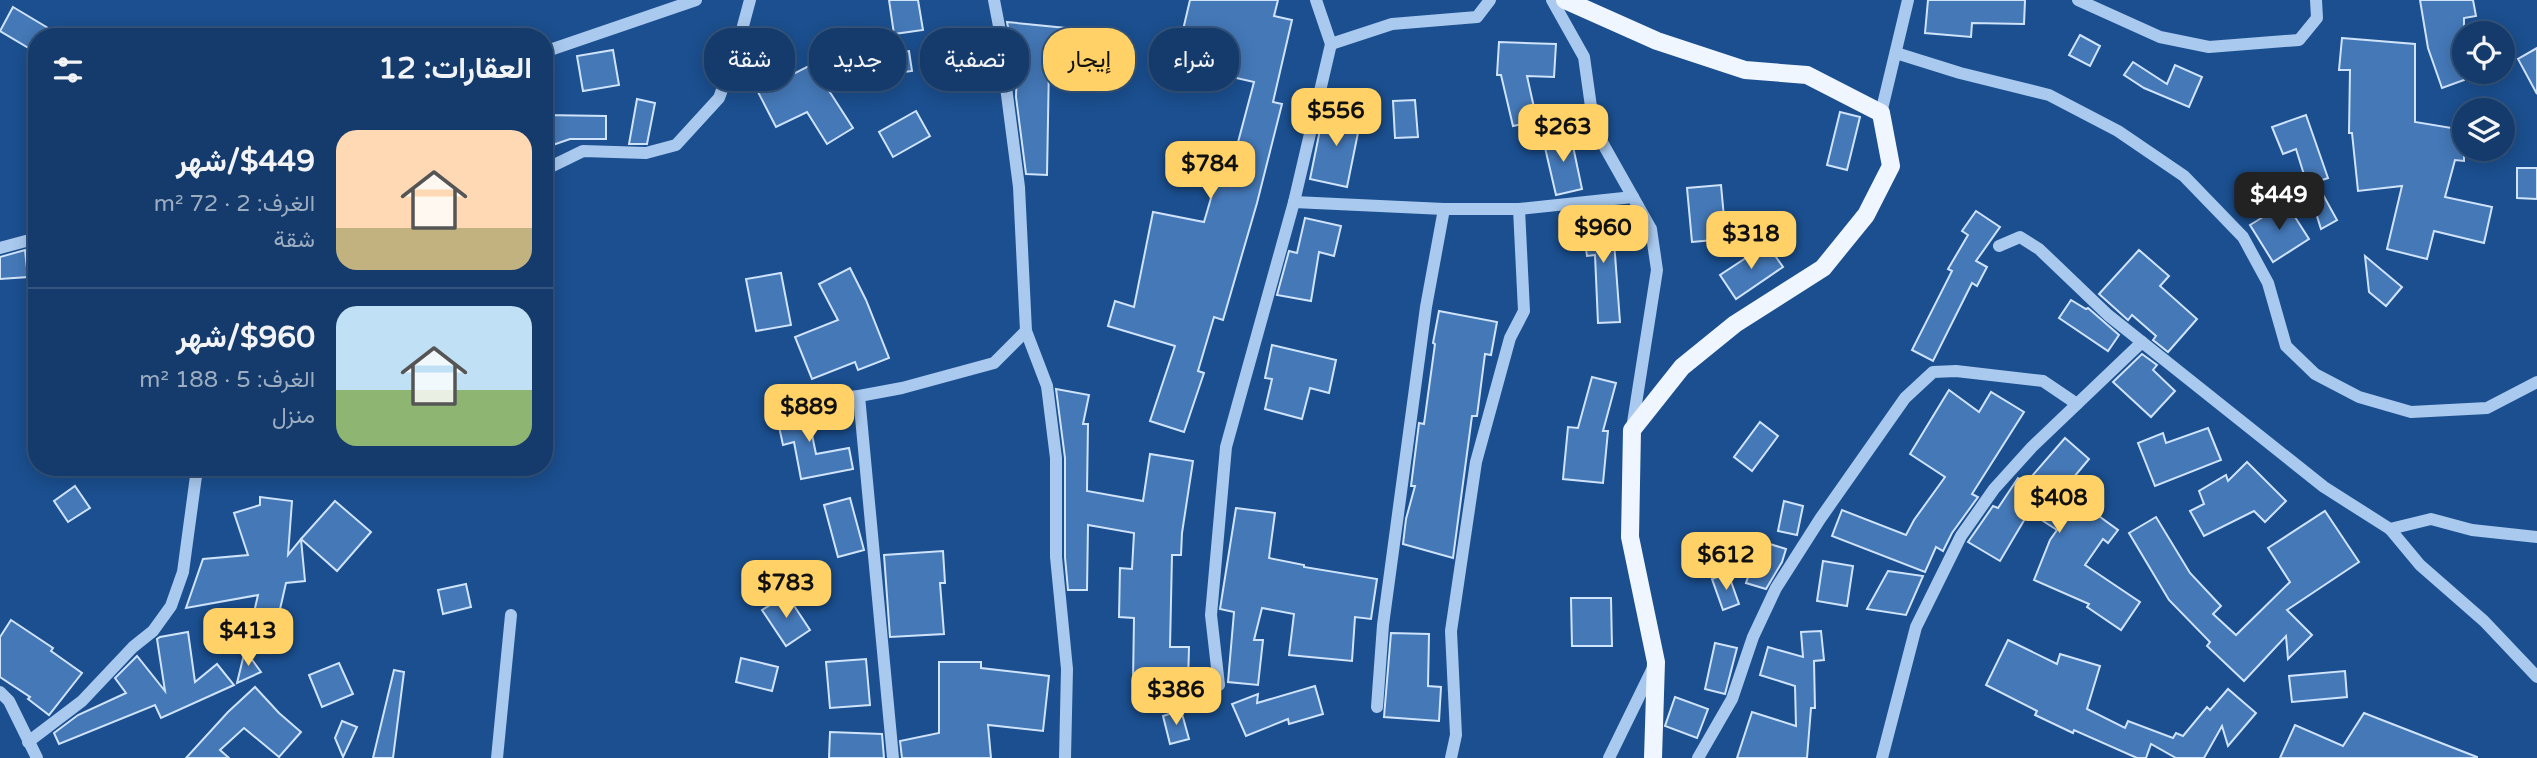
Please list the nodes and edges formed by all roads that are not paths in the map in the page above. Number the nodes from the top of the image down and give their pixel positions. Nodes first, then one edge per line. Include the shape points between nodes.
1 (696, 0) edge
2 (750, 0) edge
3 (994, 0) edge
4 (1316, 0) edge
5 (1490, 0) edge
6 (1552, 0) edge
7 (1565, 0) edge
8 (1908, 0) edge
9 (2078, 0) edge
10 (2316, 0) edge
11 (1331, 44) junction
12 (553, 49) edge
13 (1896, 53) junction
14 (1881, 113) junction
15 (553, 166) edge
16 (1633, 197) junction
17 (1294, 202) junction
18 (1444, 209) junction
19 (1518, 209) junction
20 (28, 241) edge
21 (1999, 246) dead end
22 (0, 248) edge
23 (1026, 331) junction
24 (2142, 342) junction
25 (2537, 382) edge
26 (859, 397) junction
27 (829, 398) dead end
28 (2077, 404) junction
29 (1632, 430) junction
30 (197, 476) edge
31 (2390, 529) junction
32 (2537, 537) edge
33 (510, 615) dead end
34 (1656, 662) junction
35 (2537, 677) edge
36 (1219, 685) dead end
37 (0, 692) edge
38 (1377, 707) dead end
39 (31, 753) edge
40 (496, 758) edge
41 (892, 758) edge
42 (1065, 758) edge
43 (1451, 758) edge
44 (1609, 758) edge
45 (1653, 758) edge
46 (1698, 758) edge
47 (1882, 758) edge

1 - 12 street
2 - 15 street via 719,98 676,145 646,153 583,151
3 - 23 street via 1019,187
4 - 11 street
5 - 11 street via 1477,17 1392,24
6 - 16 street via 1584,57 1594,128
7 - 14 main road via 1657,41 1745,70 1807,75
8 - 13 street
9 - 10 street via 2160,37 2209,47 2300,40 2317,18
11 - 17 street
13 - 14 street
13 - 25 street via 2049,95 2118,131 2185,176 2242,237 2268,283 2286,346 2315,374 2359,397 2412,412 2487,408
14 - 29 main road via 1891,166 1866,215 1823,268 1735,324 1682,367
16 - 19 street
16 - 29 street via 1651,229 1657,270
17 - 18 street
17 - 36 street via 1226,447 1210,615
18 - 19 street
18 - 38 street via 1382,625
19 - 43 street via 1524,311 1510,338 1476,462 1451,631 1456,735
20 - 22 street
21 - 24 street via 2020,237 2030,243
23 - 26 street via 994,363
23 - 42 street via 1047,386 1056,458 1056,557 1067,670
24 - 28 street
24 - 31 street via 2324,487
26 - 27 street
26 - 41 street
28 - 46 street via 2043,381 1956,371 1933,372 1905,398 1776,588 1732,699
28 - 47 street via 2009,472 1961,536 1916,627
29 - 34 main road via 1630,537
30 - 39 street via 183,572 171,606 153,631
31 - 32 street via 2431,519 2472,530
31 - 35 street via 2420,565 2484,621
33 - 40 street
34 - 44 street
34 - 45 main road
37 - 39 street via 9,701

